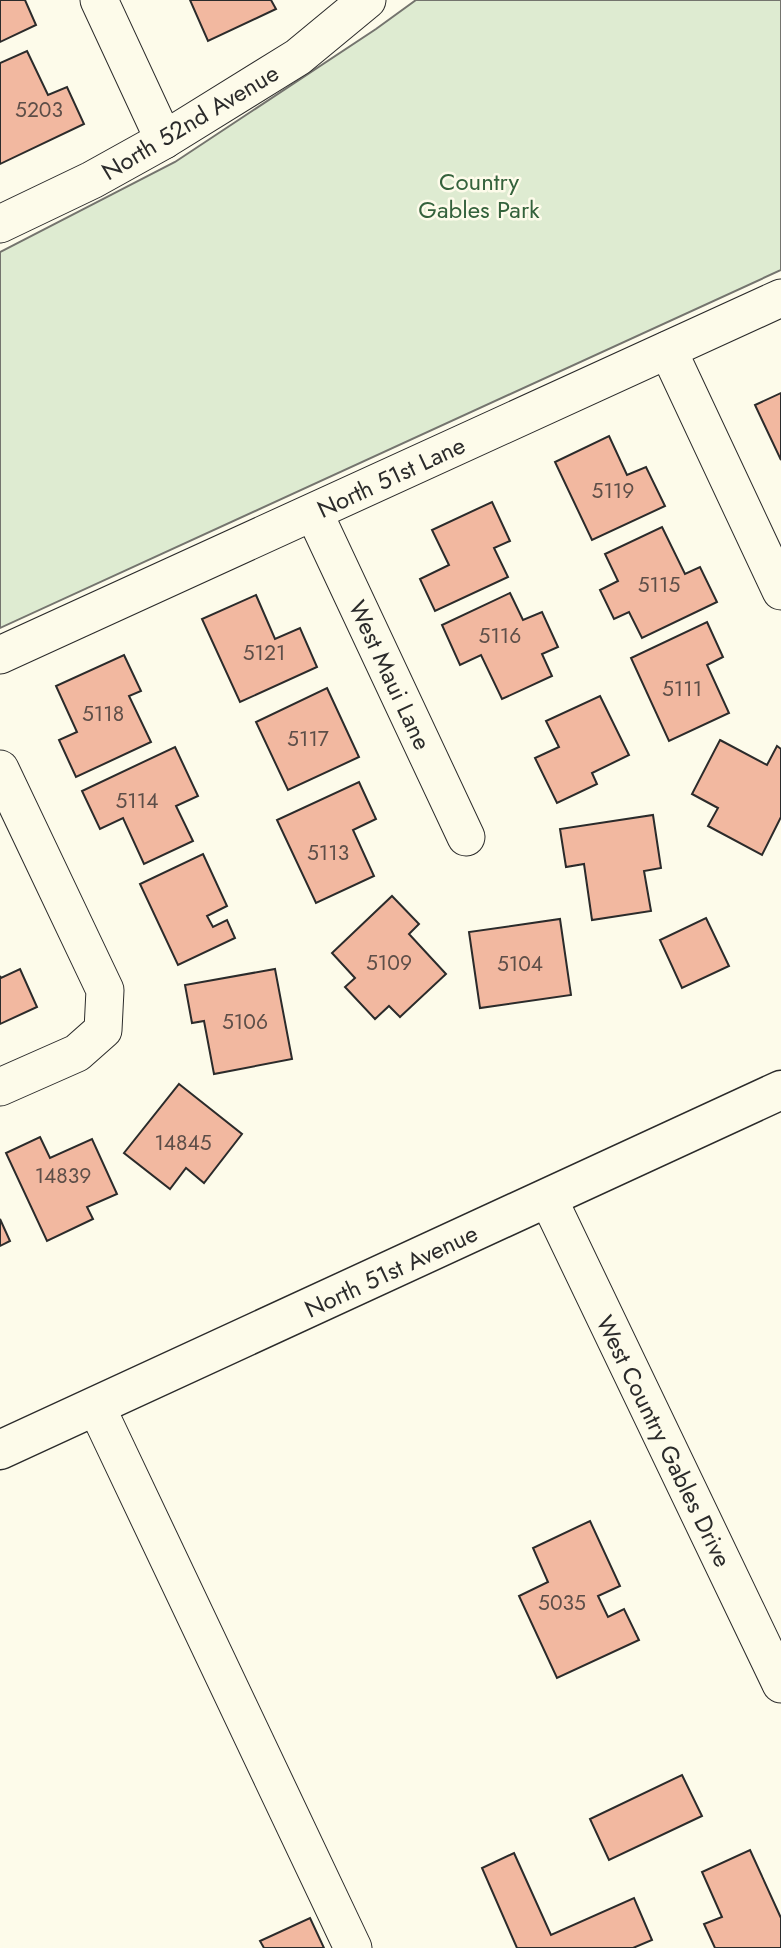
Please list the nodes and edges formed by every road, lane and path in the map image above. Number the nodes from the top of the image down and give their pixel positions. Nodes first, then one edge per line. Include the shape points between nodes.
1 (99, 0) edge
2 (368, 0) edge
3 (164, 140) junction
4 (0, 224) edge
5 (781, 298) edge
6 (668, 350) junction
7 (314, 513) junction
8 (781, 591) edge
9 (0, 656) edge
10 (0, 769) edge
11 (466, 837) dead end
12 (0, 1087) edge
13 (781, 1090) edge
14 (548, 1198) junction
15 (96, 1406) junction
16 (0, 1450) edge
17 (781, 1684) edge
18 (353, 1948) edge

1 - 3 street
2 - 3 street, North 52nd Avenue via 298,58
3 - 4 street, North 52nd Avenue
5 - 6 street, North 51st Lane
6 - 7 street, North 51st Lane
6 - 8 street
7 - 9 street, North 51st Lane
7 - 11 street, West Maui Lane
10 - 12 street via 105,990 103,1030 77,1053
13 - 14 main road, North 51st Avenue
14 - 15 main road, North 51st Avenue
14 - 17 street, West Country Gables Drive
15 - 16 main road, North 51st Avenue
15 - 18 street

